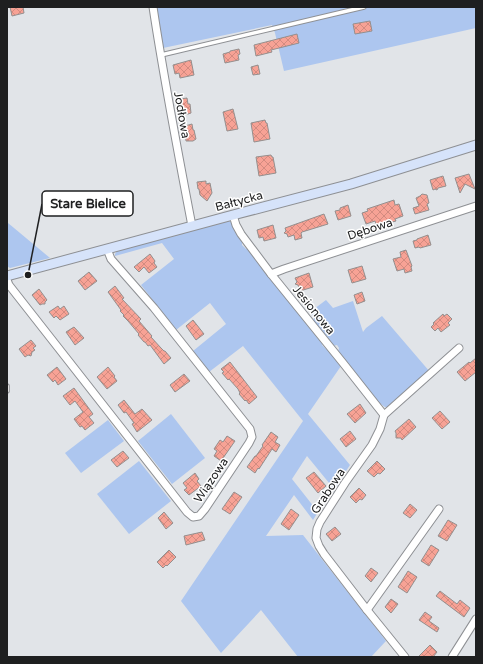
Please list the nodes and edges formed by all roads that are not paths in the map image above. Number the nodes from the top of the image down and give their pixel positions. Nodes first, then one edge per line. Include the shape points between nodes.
1 (154, 7) edge
2 (364, 7) edge
3 (160, 55) junction
4 (476, 145) edge
5 (476, 206) edge
6 (233, 215) junction
7 (192, 226) junction
8 (106, 249) junction
9 (271, 274) junction
10 (7, 276) edge
11 (7, 280) edge
12 (459, 348) dead end
13 (7, 386) edge
14 (7, 391) edge
15 (384, 415) junction
16 (439, 509) dead end
17 (367, 610) junction
18 (476, 619) edge
19 (405, 657) edge
20 (452, 657) edge

1 - 3 street, Jodłowa
2 - 3 lane
3 - 7 street, Jodłowa
4 - 6 street, Bałtycka via 351,184
5 - 9 street, Dębowa
6 - 7 street, Bałtycka
6 - 9 street, Jesionowa via 241,234
7 - 8 street, Bałtycka
8 - 10 street, Bałtycka
8 - 11 street, Wiązowa via 111,259 154,308 250,429 252,437 249,443 199,516 193,517 187,512
9 - 15 street, Jesionowa
12 - 15 street
13 - 14 lane
15 - 17 street, Grabowa via 372,445 320,522 316,538 324,554
16 - 17 street
17 - 19 street, Grabowa
18 - 20 street

